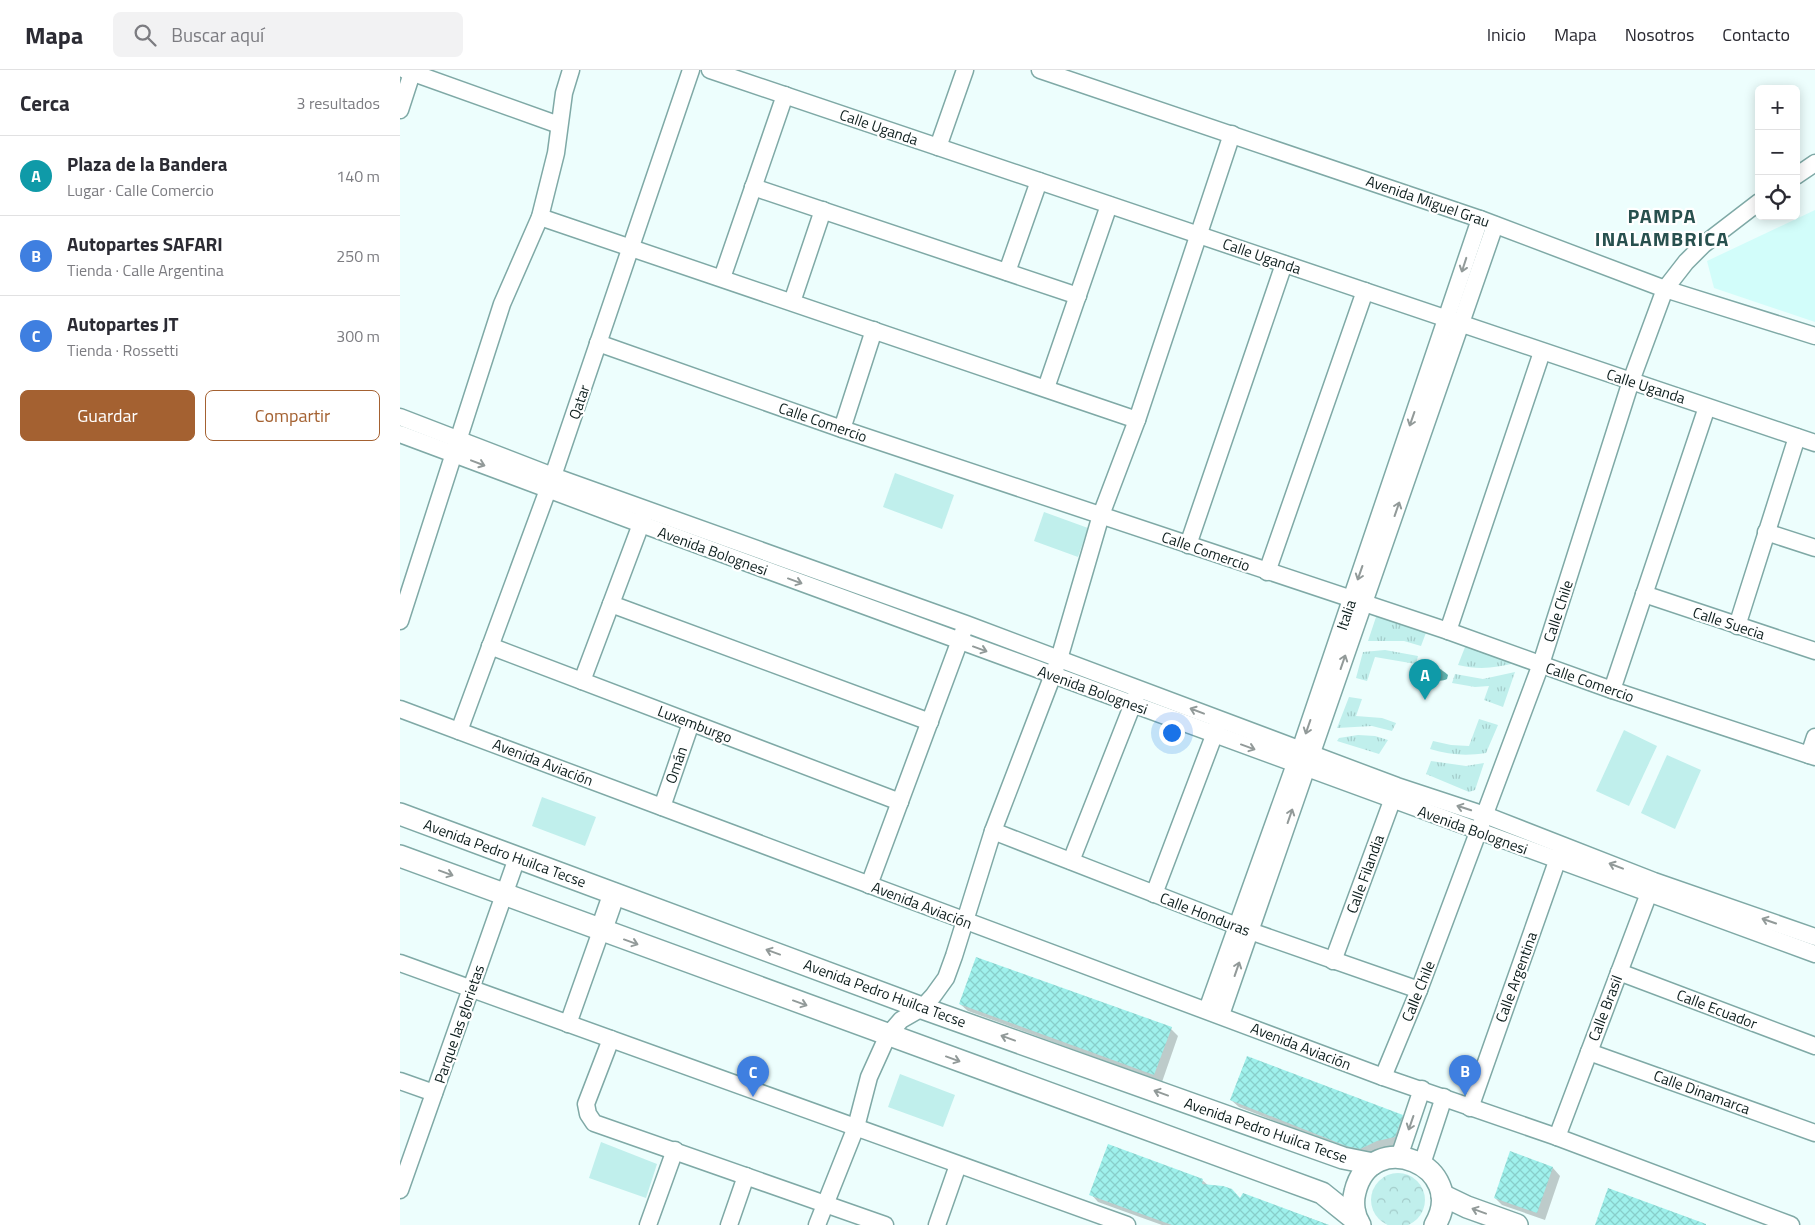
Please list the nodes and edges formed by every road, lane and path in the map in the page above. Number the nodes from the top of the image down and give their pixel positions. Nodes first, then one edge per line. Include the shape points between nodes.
1 (571, 70) edge
2 (691, 70) edge
3 (710, 70) edge
4 (965, 70) edge
5 (1040, 70) edge
6 (410, 71) edge
7 (785, 95) junction
8 (400, 110) edge
9 (559, 125) junction
10 (1232, 134) junction
11 (938, 147) junction
12 (1815, 163) edge
13 (1797, 175) edge
14 (1039, 181) junction
15 (753, 187) junction
16 (1109, 205) junction
17 (1755, 205) edge
18 (823, 210) junction
19 (540, 216) junction
20 (1480, 219) junction
21 (1496, 225) junction
22 (1199, 235) junction
23 (631, 247) junction
24 (1284, 264) junction
25 (1007, 272) junction
26 (722, 278) junction
27 (1665, 288) junction
28 (1365, 291) junction
29 (1078, 296) junction
30 (792, 302) junction
31 (1454, 321) junction
32 (874, 330) junction
33 (1815, 336) edge
34 (598, 343) junction
35 (1542, 352) junction
36 (1631, 381) junction
37 (1046, 388) junction
38 (1707, 407) junction
39 (400, 417) edge
40 (1137, 420) junction
41 (842, 428) junction
42 (400, 434) edge
43 (1796, 437) junction
44 (1815, 443) edge
45 (456, 447) junction
46 (551, 483) junction
47 (647, 509) junction
48 (1101, 515) junction
49 (641, 524) junction
50 (1766, 532) junction
51 (1188, 545) junction
52 (1815, 548) edge
53 (1267, 572) junction
54 (1644, 594) junction
55 (1357, 602) junction
56 (611, 604) junction
57 (400, 621) edge
58 (966, 624) junction
59 (1737, 626) junction
60 (1448, 631) junction
61 (960, 642) junction
62 (490, 646) junction
63 (1815, 651) edge
64 (1059, 659) junction
65 (1540, 664) junction
66 (1052, 676) junction
67 (582, 681) junction
68 (1139, 688) junction
69 (1612, 690) junction
70 (1133, 705) junction
71 (400, 709) edge
72 (691, 722) junction
73 (930, 722) junction
74 (1217, 727) junction
75 (459, 731) junction
76 (1815, 736) edge
77 (1812, 756) edge
78 (1303, 759) junction
79 (1395, 793) junction
80 (900, 802) junction
81 (662, 807) junction
82 (400, 814) edge
83 (1485, 815) junction
84 (993, 831) junction
85 (1478, 831) junction
86 (1560, 853) junction
87 (400, 856) edge
88 (517, 858) junction
89 (1071, 861) junction
90 (869, 885) junction
91 (1652, 888) junction
92 (614, 894) junction
93 (1154, 894) junction
94 (504, 895) junction
95 (964, 921) junction
96 (1243, 928) junction
97 (601, 931) junction
98 (1815, 937) edge
99 (1815, 954) edge
100 (1333, 961) junction
101 (400, 962) edge
102 (1618, 972) junction
103 (472, 988) junction
104 (1420, 990) junction
105 (922, 1008) junction
106 (1214, 1012) junction
107 (568, 1024) junction
108 (888, 1035) junction
109 (611, 1039) junction
110 (1815, 1046) edge
111 (1589, 1052) junction
112 (1383, 1077) junction
113 (400, 1081) edge
114 (1422, 1090) junction
115 (434, 1093) junction
116 (1444, 1097) junction
117 (1470, 1108) junction
118 (856, 1127) junction
119 (1815, 1133) edge
120 (1557, 1137) junction
121 (675, 1150) junction
122 (1399, 1157) junction
123 (1373, 1164) junction
124 (1422, 1164) junction
125 (958, 1165) junction
126 (746, 1176) junction
127 (400, 1190) edge
128 (1442, 1194) junction
129 (825, 1204) junction
130 (1359, 1223) edge
131 (648, 1225) edge
132 (729, 1225) edge
133 (817, 1225) edge
134 (885, 1225) edge
135 (937, 1225) edge
136 (1127, 1225) edge
137 (1436, 1225) edge
138 (1517, 1225) edge
139 (1791, 1225) edge

1 - 9 street
2 - 23 street, Qatar
3 - 7 street, Calle Uganda
4 - 11 street
5 - 10 street, Avenida Miguel Grau
6 - 8 street
6 - 9 street
7 - 11 street, Calle Uganda
7 - 15 street
9 - 19 street via 556,153
10 - 20 street, Avenida Miguel Grau
10 - 22 street
11 - 14 street, Calle Uganda
12 - 13 street
14 - 16 street, Calle Uganda
14 - 25 street
15 - 18 street
15 - 26 street
16 - 22 street, Calle Uganda
16 - 29 street
17 - 27 street, Calle Chile via 1702,245
18 - 25 street
18 - 30 street
19 - 23 street
19 - 45 street via 502,304
20 - 21 street, Avenida Miguel Grau
20 -> 31 street
21 - 27 street, Avenida Miguel Grau
21 - 31 street
22 - 24 street, Calle Uganda
22 - 40 street
23 - 26 street
23 - 34 street, Qatar
24 - 28 street, Calle Uganda
24 - 51 street
25 - 29 street
26 - 30 street
27 - 33 street, Avenida Miguel Grau
27 - 36 street, Calle Chile
28 - 31 street, Calle Uganda
28 - 53 street
29 - 37 street
30 - 32 street
31 - 35 street, Calle Uganda
31 - 55 street, Italia
32 - 37 street
32 - 41 street
34 - 41 street, Calle Comercio
34 - 46 street, Qatar
35 - 36 street, Calle Uganda
35 - 60 street
36 - 38 street, Calle Uganda
36 - 65 street, Calle Chile
37 - 40 street
38 - 43 street, Calle Uganda
38 - 54 street
39 - 45 street, Avenida Bolognesi
40 - 48 street
41 - 48 street, Calle Comercio
42 - 45 street, Avenida Bolognesi
43 - 44 street, Calle Uganda
43 - 50 street
45 - 46 street, Avenida Bolognesi
45 - 57 street
46 - 47 street, Avenida Bolognesi
46 - 49 street, Avenida Bolognesi
46 - 62 street, Qatar
47 - 49 street
47 - 58 street, Avenida Bolognesi
48 - 51 street, Calle Comercio
48 - 64 street
49 - 56 street
49 -> 61 street, Avenida Bolognesi
50 - 52 street
50 - 59 street
51 - 53 street, Calle Comercio
53 - 55 street, Calle Comercio
54 - 59 street, Calle Suecia
54 - 69 street
55 - 60 street, Calle Comercio
55 - 78 street, Italia
56 - 67 street
56 - 73 street
58 - 61 street
58 - 64 street, Avenida Bolognesi
59 - 63 street, Calle Suecia
60 - 65 street, Calle Comercio
61 -> 66 street, Avenida Bolognesi
61 - 73 street
62 - 67 street, Luxemburgo
62 - 75 street, Qatar
64 - 66 street
64 - 68 street, Avenida Bolognesi
65 - 69 street, Calle Comercio
65 - 83 street, Calle Chile
66 - 70 street, Avenida Bolognesi
66 - 84 street
67 - 72 street, Luxemburgo
68 - 70 street
74 -> 68 street, Avenida Bolognesi
69 - 77 street, Calle Comercio
70 - 74 street, Avenida Bolognesi
70 - 89 street
71 - 75 street, Avenida Aviación
72 - 80 street, Luxemburgo
72 - 81 street, Omán
73 - 80 street
74 - 78 street, Avenida Bolognesi
74 - 93 street
75 - 81 street, Avenida Aviación
76 - 77 street
78 - 79 street, Avenida Bolognesi
78 - 96 street, Italia
83 -> 79 street, Avenida Bolognesi
79 - 85 street, Avenida Bolognesi
79 - 100 street, Calle Filandia
80 - 90 street
81 - 90 street, Avenida Aviación
82 - 88 main road, Avenida Pedro Huilca Tecse
83 - 85 street, Calle Chile
83 - 86 street, Avenida Bolognesi
84 - 89 street, Calle Honduras
84 - 95 street
85 - 86 street, Avenida Bolognesi
85 - 104 street, Calle Chile
86 - 91 street, Avenida Bolognesi
86 - 117 street, Calle Argentina
87 -> 94 main road
88 - 92 main road, Avenida Pedro Huilca Tecse
88 - 94 street, Parque las glorietas
89 - 93 street, Calle Honduras
90 - 95 street, Avenida Aviación
98 -> 91 street, Avenida Bolognesi
91 - 99 street, Avenida Bolognesi
91 - 102 street, Calle Brasil
92 - 97 main road
105 -> 92 main road, Avenida Pedro Huilca Tecse
93 - 96 street, Calle Honduras
94 - 97 main road
94 - 103 street, Parque las glorietas
95 - 105 street via 946,978
95 - 106 street, Avenida Aviación
96 - 100 street, Calle Honduras
96 - 106 street, Italia
97 - 107 street
97 -> 108 main road
100 - 104 street, Calle Honduras
101 - 103 street
102 - 110 street, Calle Ecuador
102 - 111 street, Calle Brasil
103 - 107 street
103 - 115 street, Parque las glorietas
104 - 112 street, Calle Chile
105 - 108 street via 901,1020
123 -> 105 main road, Avenida Pedro Huilca Tecse via 1334,1155
106 - 112 street, Avenida Aviación
107 - 109 street
108 - 118 street via 869,1077
108 -> 130 main road via 1322,1193
109 - 118 street
109 - 121 street via 586,1104 588,1114 594,1123
111 - 119 street, Calle Dinamarca
111 - 120 street, Calle Brasil
112 - 114 street, Avenida Aviación
113 - 115 street
114 - 116 street, Avenida Aviación
114 -> 122 street
115 - 127 street, Parque las glorietas
116 - 117 street, Avenida Aviación
116 - 124 street
117 - 120 street, Avenida Aviación
118 - 125 street
118 - 129 street
120 - 139 street, Avenida Aviación
121 - 126 street
121 - 131 street
122 - 123 main road
122 - 124 main road
123 - 130 main road via 1357,1184 1354,1210
124 - 128 main road via 1438,1182
125 - 135 street
125 - 136 street
126 - 129 street
126 - 132 street
128 - 137 main road
138 -> 128 main road
129 - 133 street
129 - 134 street

